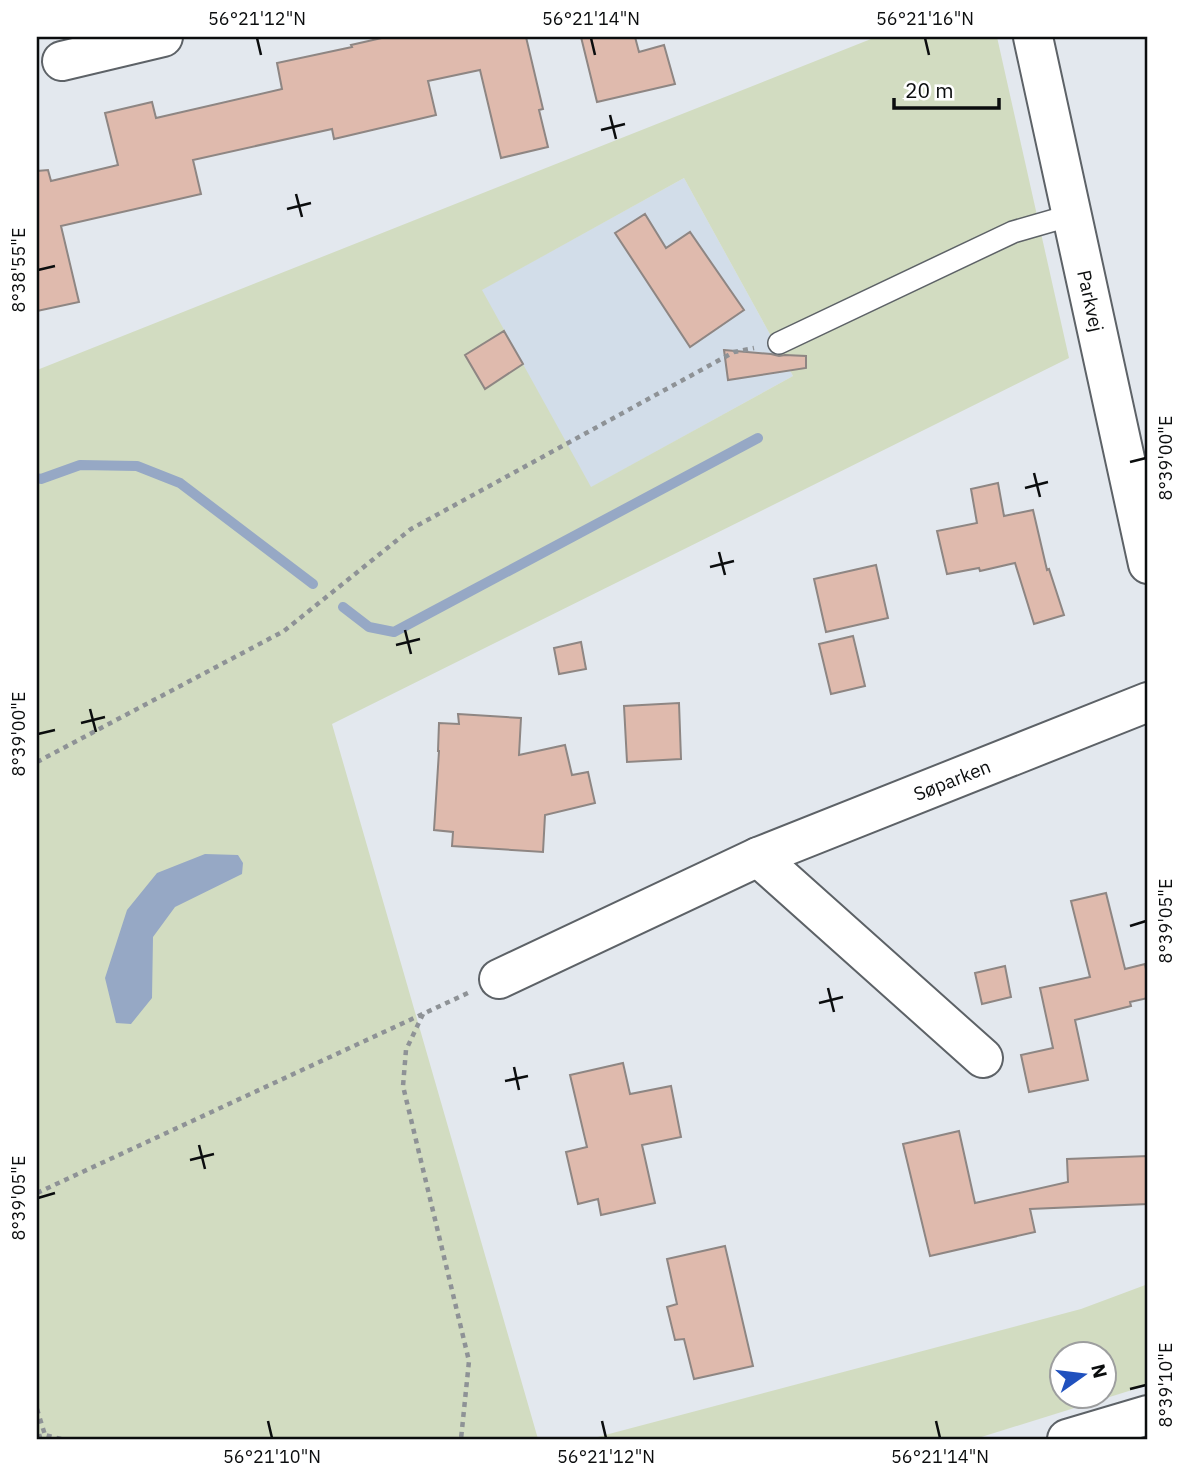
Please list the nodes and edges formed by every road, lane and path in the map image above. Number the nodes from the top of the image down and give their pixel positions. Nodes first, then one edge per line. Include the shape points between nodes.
1 (163, 37) edge
2 (1033, 37) edge
3 (62, 61) dead end
4 (1072, 215) junction
5 (779, 343) joint
6 (1148, 564) edge
7 (1148, 702) edge
8 (37, 762) edge
9 (758, 857) junction
10 (499, 979) joint
11 (423, 1013) junction
12 (983, 1058) dead end
13 (37, 1193) edge
14 (37, 1409) edge
15 (1148, 1415) edge
16 (46, 1435) junction
17 (37, 1437) edge
18 (61, 1439) edge
19 (461, 1439) edge
20 (1067, 1439) edge

1 - 3 street
2 - 4 street, Parkvej
4 - 5 lane via 1013,232
4 - 6 street, Parkvej
5 - 8 path via 734,352 411,529 284,631
7 - 9 street, Søparken
9 - 10 street, Søparken
9 - 12 street
10 - 11 path
11 - 13 path
11 - 19 path via 407,1050 404,1086 469,1361
14 - 16 path
15 - 20 street
16 - 17 path
16 - 18 path

